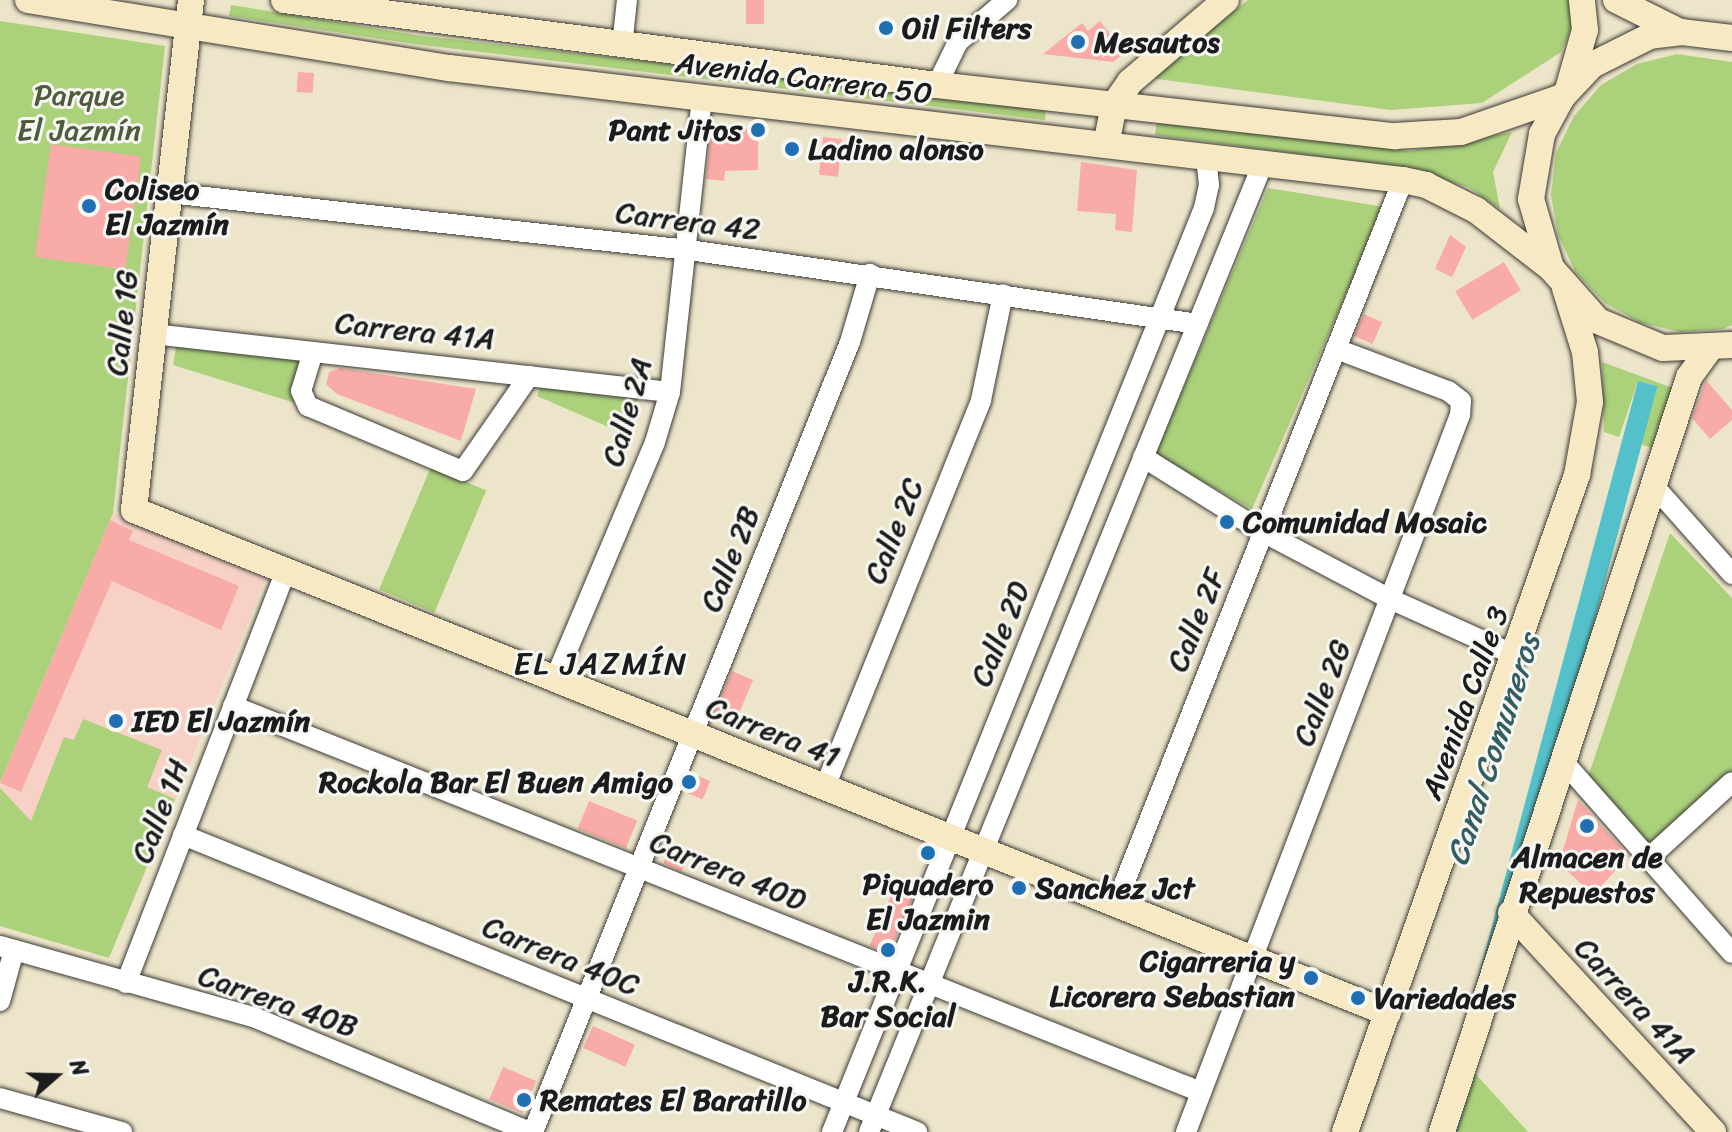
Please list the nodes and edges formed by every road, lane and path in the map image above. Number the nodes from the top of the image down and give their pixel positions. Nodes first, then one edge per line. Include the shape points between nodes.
1 (28, 0) edge
2 (191, 0) edge
3 (284, 0) edge
4 (627, 0) edge
5 (1007, 0) edge
6 (1226, 0) edge
7 (1582, 0) edge
8 (1616, 0) edge
9 (188, 27) junction
10 (1713, 32) edge
11 (622, 46) junction
12 (937, 85) junction
13 (1565, 92) junction
14 (702, 98) junction
15 (1114, 105) junction
16 (1106, 145) junction
17 (1206, 156) junction
18 (1263, 163) junction
19 (1403, 180) junction
20 (169, 193) junction
21 (689, 250) junction
22 (870, 274) junction
23 (1558, 278) junction
24 (1003, 294) junction
25 (1161, 317) junction
26 (1198, 324) junction
27 (153, 334) junction
28 (1725, 348) edge
29 (1336, 349) junction
30 (313, 352) junction
31 (529, 376) junction
32 (670, 392) junction
33 (1143, 457) junction
34 (1654, 486) junction
35 (134, 510) joint
36 (1263, 532) junction
37 (286, 571) junction
38 (1732, 574) edge
39 (1390, 599) junction
40 (1517, 656) junction
41 (555, 679) junction
42 (233, 706) junction
43 (692, 734) junction
44 (1562, 760) junction
45 (1732, 782) edge
46 (825, 787) junction
47 (183, 835) junction
48 (951, 838) junction
49 (983, 851) junction
50 (1650, 857) junction
51 (639, 868) junction
52 (1116, 904) junction
53 (1511, 913) junction
54 (7, 948) edge
55 (1732, 952) edge
56 (1253, 959) junction
57 (897, 971) junction
58 (126, 983) junction
59 (929, 984) junction
60 (587, 999) junction
61 (0, 1001) edge
62 (1388, 1013) junction
63 (1201, 1092) junction
64 (0, 1098) edge
65 (844, 1103) junction
66 (872, 1124) edge
67 (122, 1132) edge
68 (532, 1132) edge
69 (832, 1132) edge
70 (917, 1132) edge
71 (1186, 1132) edge
72 (1345, 1132) edge
73 (1442, 1132) edge
74 (1713, 1132) edge

1 - 9 main road, Avenida Carrera 50
2 - 9 main road, Calle 1G
3 - 11 main road, Avenida Carrera 50
4 - 11 street
5 - 12 street via 958,42
6 - 15 main road via 1130,82
7 - 13 main road via 1585,30
8 - 10 main road via 1645,19
9 - 14 main road, Avenida Carrera 50 via 449,68
9 - 20 main road, Calle 1G
10 - 13 main road via 1619,48
11 - 12 main road, Avenida Carrera 50
12 - 15 main road, Avenida Carrera 50
13 - 15 main road, Avenida Carrera 50 via 1461,132 1408,135
13 - 23 main road, Avenida Calle 3 via 1542,134 1532,175 1535,223
14 - 16 main road, Avenida Carrera 50
14 - 21 street, Calle 2A
15 - 16 main road
16 - 17 main road, Avenida Carrera 50
17 - 18 main road, Avenida Carrera 50
17 - 25 street, Calle 2D via 1209,185 1204,208
18 - 19 main road, Avenida Carrera 50
18 - 26 street
19 - 23 main road, Avenida Carrera 50 via 1426,185 1476,210
19 - 29 street, Calle 2F
20 - 21 street, Carrera 42
20 - 27 main road, Calle 1G
21 - 22 street, Carrera 42
21 - 32 street, Calle 2A
22 - 24 street, Carrera 42
22 - 43 street, Calle 2B via 850,342
23 - 28 main road, Avenida Carrera 50 via 1598,321 1629,338 1663,348
23 - 40 main road, Avenida Calle 3 via 1585,352 1587,430
24 - 25 street, Carrera 42
24 - 46 street, Calle 2C via 981,400
25 - 26 street, Carrera 42
25 - 48 street, Calle 2D
26 - 33 street
27 - 30 street, Carrera 41A
27 - 35 main road, Calle 1G
28 - 34 main road via 1689,377
29 - 36 street, Calle 2F
29 - 39 street, Calle 2G via 1448,391 1461,401
30 - 31 street, Carrera 41A
30 - 31 street via 301,391 308,406 463,471
31 - 32 street, Carrera 41A
32 - 41 street, Calle 2A via 655,442
33 - 36 street
33 - 49 street
34 - 38 street
34 - 44 main road
35 - 37 main road, Carrera 41
36 - 39 street
36 - 52 street, Calle 2F
37 - 41 main road, Carrera 41
37 - 42 street, Calle 1H
39 - 40 street
39 - 56 street, Calle 2G
40 - 62 main road, Avenida Calle 3
41 - 43 main road, Carrera 41
42 - 47 street, Calle 1H
42 - 51 street, Carrera 40D
43 - 46 main road, Carrera 41
43 - 51 street, Calle 2B
44 - 50 street
44 - 53 main road
45 - 50 street
46 - 48 main road, Carrera 41
47 - 58 street, Calle 1H
47 - 60 street, Carrera 40C
48 - 49 main road, Carrera 41
48 - 57 street, Calle 2D
49 - 52 main road, Carrera 41
49 - 59 street
50 - 55 street
51 - 57 street, Carrera 40D
51 - 60 street, Calle 2B
52 - 56 main road, Carrera 41
53 - 73 main road
53 - 74 main road, Carrera 41A
54 - 58 street, Carrera 40B
54 - 61 street
56 - 62 main road, Carrera 41
56 - 63 street, Calle 2G
57 - 59 street, Carrera 40D
57 - 65 street, Calle 2D
58 - 68 street, Carrera 40B via 256,1018
59 - 63 street, Carrera 40D
59 - 66 street
60 - 65 street, Carrera 40C
60 - 68 street, Calle 2B
62 - 72 main road, Avenida Calle 3
63 - 71 street, Calle 2G
64 - 67 street
65 - 66 street, Carrera 40C
65 - 69 street, Calle 2D
66 - 70 street, Carrera 40C

